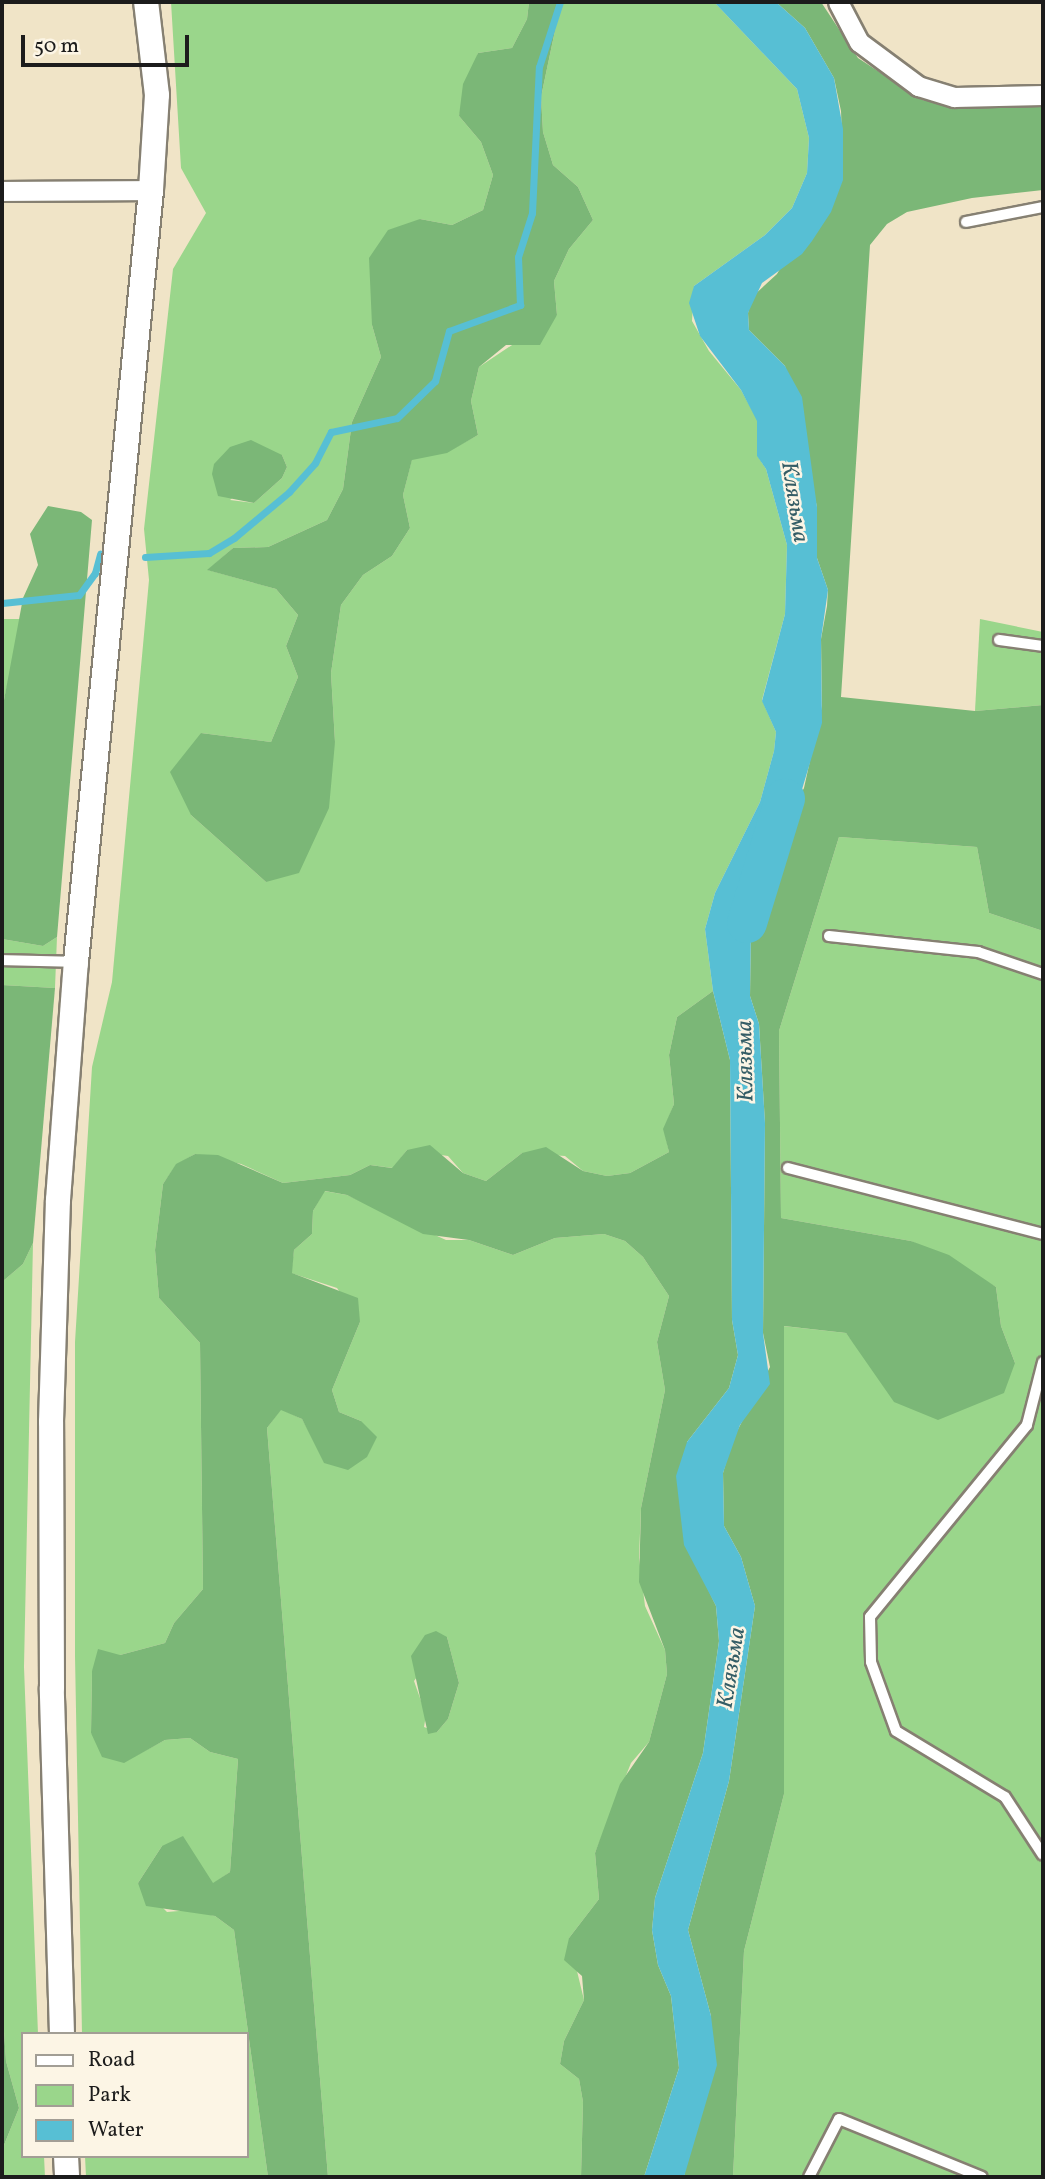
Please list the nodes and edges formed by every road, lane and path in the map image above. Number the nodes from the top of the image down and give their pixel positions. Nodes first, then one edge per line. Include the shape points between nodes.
1 (146, 2) edge
2 (838, 2) edge
3 (1043, 95) edge
4 (151, 190) junction
5 (2, 191) edge
6 (1043, 207) edge
7 (966, 222) dead end
8 (999, 640) dead end
9 (1043, 646) edge
10 (829, 936) dead end
11 (2, 960) edge
12 (76, 962) junction
13 (1043, 974) edge
14 (788, 1168) dead end
15 (1043, 1234) edge
16 (1043, 1362) edge
17 (1043, 1855) edge
18 (62, 2032) edge
19 (66, 2158) edge
20 (67, 2177) edge
21 (809, 2177) edge
22 (982, 2177) edge

1 - 4 street via 152,21 157,95
2 - 3 street via 859,42 918,86 954,97
4 - 5 street
4 - 12 street
6 - 7 lane
8 - 9 lane
10 - 13 lane via 978,952
11 - 12 lane
12 - 18 street via 58,1200 51,1422 53,1789
14 - 15 lane
16 - 17 lane via 1027,1425 870,1617 871,1662 896,1731 1005,1797
19 - 20 street
21 - 22 lane via 839,2119

